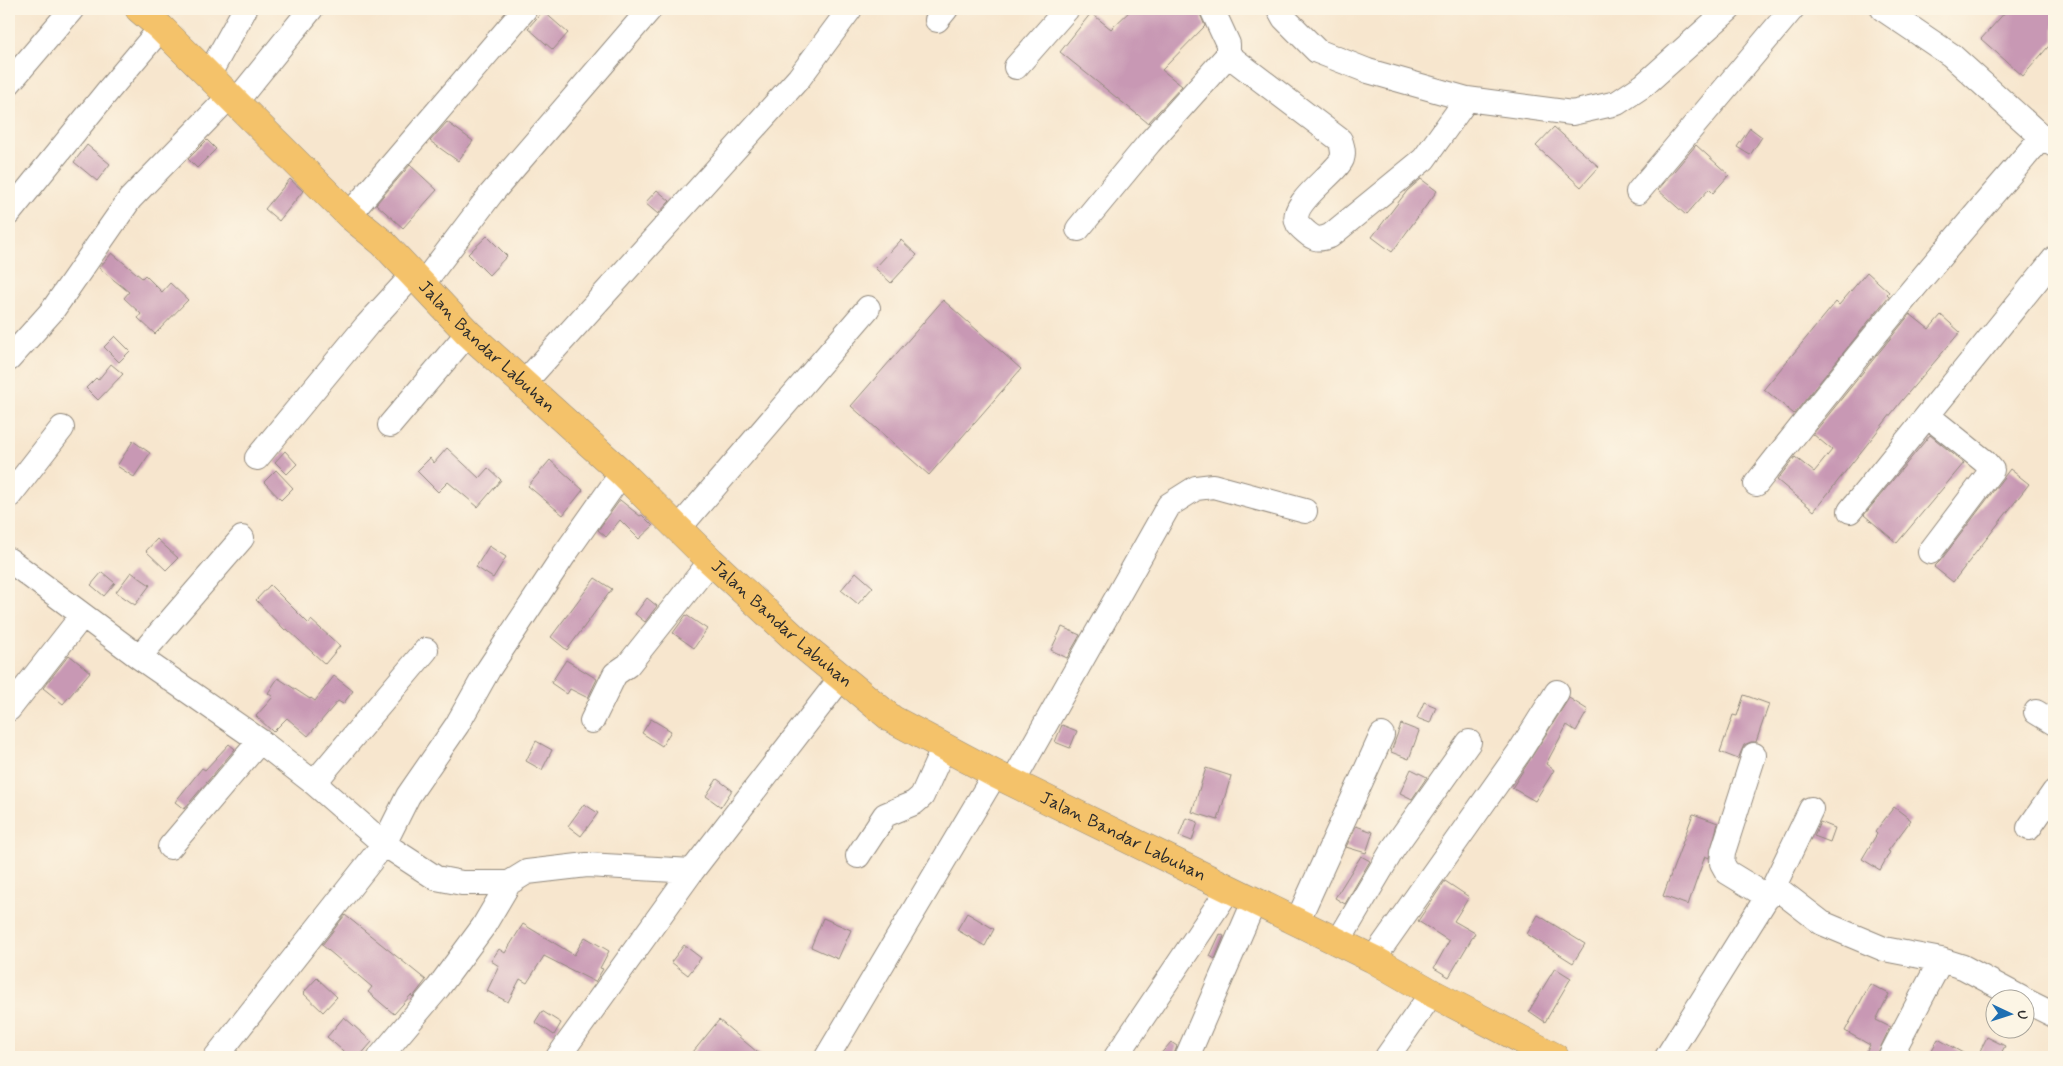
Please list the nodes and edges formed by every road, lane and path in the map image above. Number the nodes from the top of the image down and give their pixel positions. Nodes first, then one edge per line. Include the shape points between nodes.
1 (72, 9) edge
2 (139, 9) edge
3 (245, 9) edge
4 (311, 9) edge
5 (524, 9) edge
6 (650, 9) edge
7 (850, 9) edge
8 (1068, 9) edge
9 (1212, 9) edge
10 (1279, 9) edge
11 (1296, 9) edge
12 (1729, 9) edge
13 (1792, 9) edge
14 (1883, 9) edge
15 (161, 28) junction
16 (1299, 34) junction
17 (1228, 56) junction
18 (1016, 67) dead end
19 (208, 76) junction
20 (9, 83) edge
21 (1467, 99) junction
22 (232, 100) junction
23 (2048, 141) edge
24 (1638, 192) dead end
25 (9, 213) edge
26 (349, 216) junction
27 (1078, 228) dead end
28 (2054, 259) edge
29 (418, 280) junction
30 (868, 308) dead end
31 (468, 332) junction
32 (9, 359) edge
33 (525, 382) junction
34 (1928, 416) junction
35 (390, 425) dead end
36 (62, 428) dead end
37 (258, 458) dead end
38 (622, 473) junction
39 (1756, 484) dead end
40 (9, 496) edge
41 (1305, 511) dead end
42 (1850, 511) dead end
43 (679, 528) junction
44 (242, 538) dead end
45 (1930, 552) dead end
46 (711, 561) junction
47 (10, 562) edge
48 (82, 616) junction
49 (426, 650) dead end
50 (138, 658) junction
51 (841, 678) junction
52 (1556, 692) dead end
53 (9, 708) edge
54 (592, 721) dead end
55 (1382, 736) dead end
56 (260, 741) junction
57 (1469, 742) dead end
58 (944, 746) junction
59 (1754, 755) dead end
60 (1004, 778) junction
61 (314, 783) junction
62 (2054, 792) edge
63 (1811, 810) dead end
64 (2029, 828) dead end
65 (384, 844) junction
66 (170, 848) dead end
67 (858, 856) dead end
68 (692, 871) junction
69 (509, 883) junction
70 (1229, 889) junction
71 (1771, 892) junction
72 (1254, 902) junction
73 (1297, 922) junction
74 (1338, 942) junction
75 (1373, 959) junction
76 (1941, 960) junction
77 (2002, 988) edge
78 (1432, 994) junction
79 (2036, 1006) edge
80 (2054, 1015) edge
81 (1542, 1055) edge
82 (216, 1057) edge
83 (380, 1057) edge
84 (558, 1057) edge
85 (827, 1057) edge
86 (1116, 1057) edge
87 (1187, 1057) edge
88 (1387, 1057) edge
89 (1667, 1057) edge
90 (1890, 1057) edge

1 - 20 street
2 - 15 main road, Jalan Bandar Labuhan
3 - 19 street
4 - 22 street
5 - 26 street
6 - 29 street
7 - 33 street via 799,78
8 - 18 street
9 - 17 street via 1228,44
10 - 16 street
11 - 16 street
12 - 21 street via 1644,86 1617,103 1572,113
13 - 24 street
14 - 23 street via 1951,55
15 - 19 main road, Jalan Bandar Labuhan
15 - 25 street
16 - 21 street via 1317,51 1344,62
17 - 21 street via 1340,140 1343,146 1342,159 1300,205 1296,215 1298,223 1313,239 1330,236 1424,159
17 - 27 street
19 - 22 main road, Jalan Bandar Labuhan
22 - 26 main road, Jalan Bandar Labuhan
22 - 32 street via 130,199 52,311
23 - 39 street via 1961,230 1823,397
26 - 29 main road, Jalan Bandar Labuhan via 383,243
28 - 34 street
29 - 31 main road, Jalan Bandar Labuhan
29 - 37 street via 367,325
30 - 43 street
31 - 33 main road, Jalan Bandar Labuhan
31 - 35 street
33 - 38 main road, Jalan Bandar Labuhan via 554,413
34 - 42 street
34 - 45 street via 1992,470
36 - 40 street
38 - 43 main road, Jalan Bandar Labuhan
38 - 65 street via 488,670 457,725 408,796
41 - 60 street via 1213,486 1196,488 1169,505
43 - 46 main road, Jalan Bandar Labuhan
44 - 50 street
46 - 51 main road, Jalan Bandar Labuhan
46 - 54 street via 628,665 615,674
47 - 48 street
48 - 50 street
48 - 53 street
49 - 61 street
50 - 56 street
51 - 58 main road, Jalan Bandar Labuhan via 892,719
51 - 68 street
52 - 75 street via 1520,751
55 - 73 street
56 - 61 street
56 - 66 street
57 - 74 street via 1393,849
58 - 60 main road, Jalan Bandar Labuhan
58 - 67 street via 922,796 914,803 885,815
59 - 71 street via 1722,863 1727,872
60 - 70 main road, Jalan Bandar Labuhan
60 - 85 street
61 - 65 street
62 - 64 street
63 - 71 street
65 - 69 street via 436,878 462,883
65 - 82 street
68 - 69 street via 587,865 527,872
68 - 84 street
69 - 83 street via 478,935
70 - 72 main road, Jalan Bandar Labuhan
70 - 86 street
71 - 76 street via 1822,923 1884,950
71 - 89 street
72 - 73 main road, Jalan Bandar Labuhan
72 - 87 street
73 - 74 main road, Jalan Bandar Labuhan
74 - 75 main road, Jalan Bandar Labuhan
75 - 78 main road, Jalan Bandar Labuhan
76 - 77 street via 1963,967
76 - 90 street
78 - 81 main road, Jalan Bandar Labuhan
78 - 88 street
79 - 80 street

